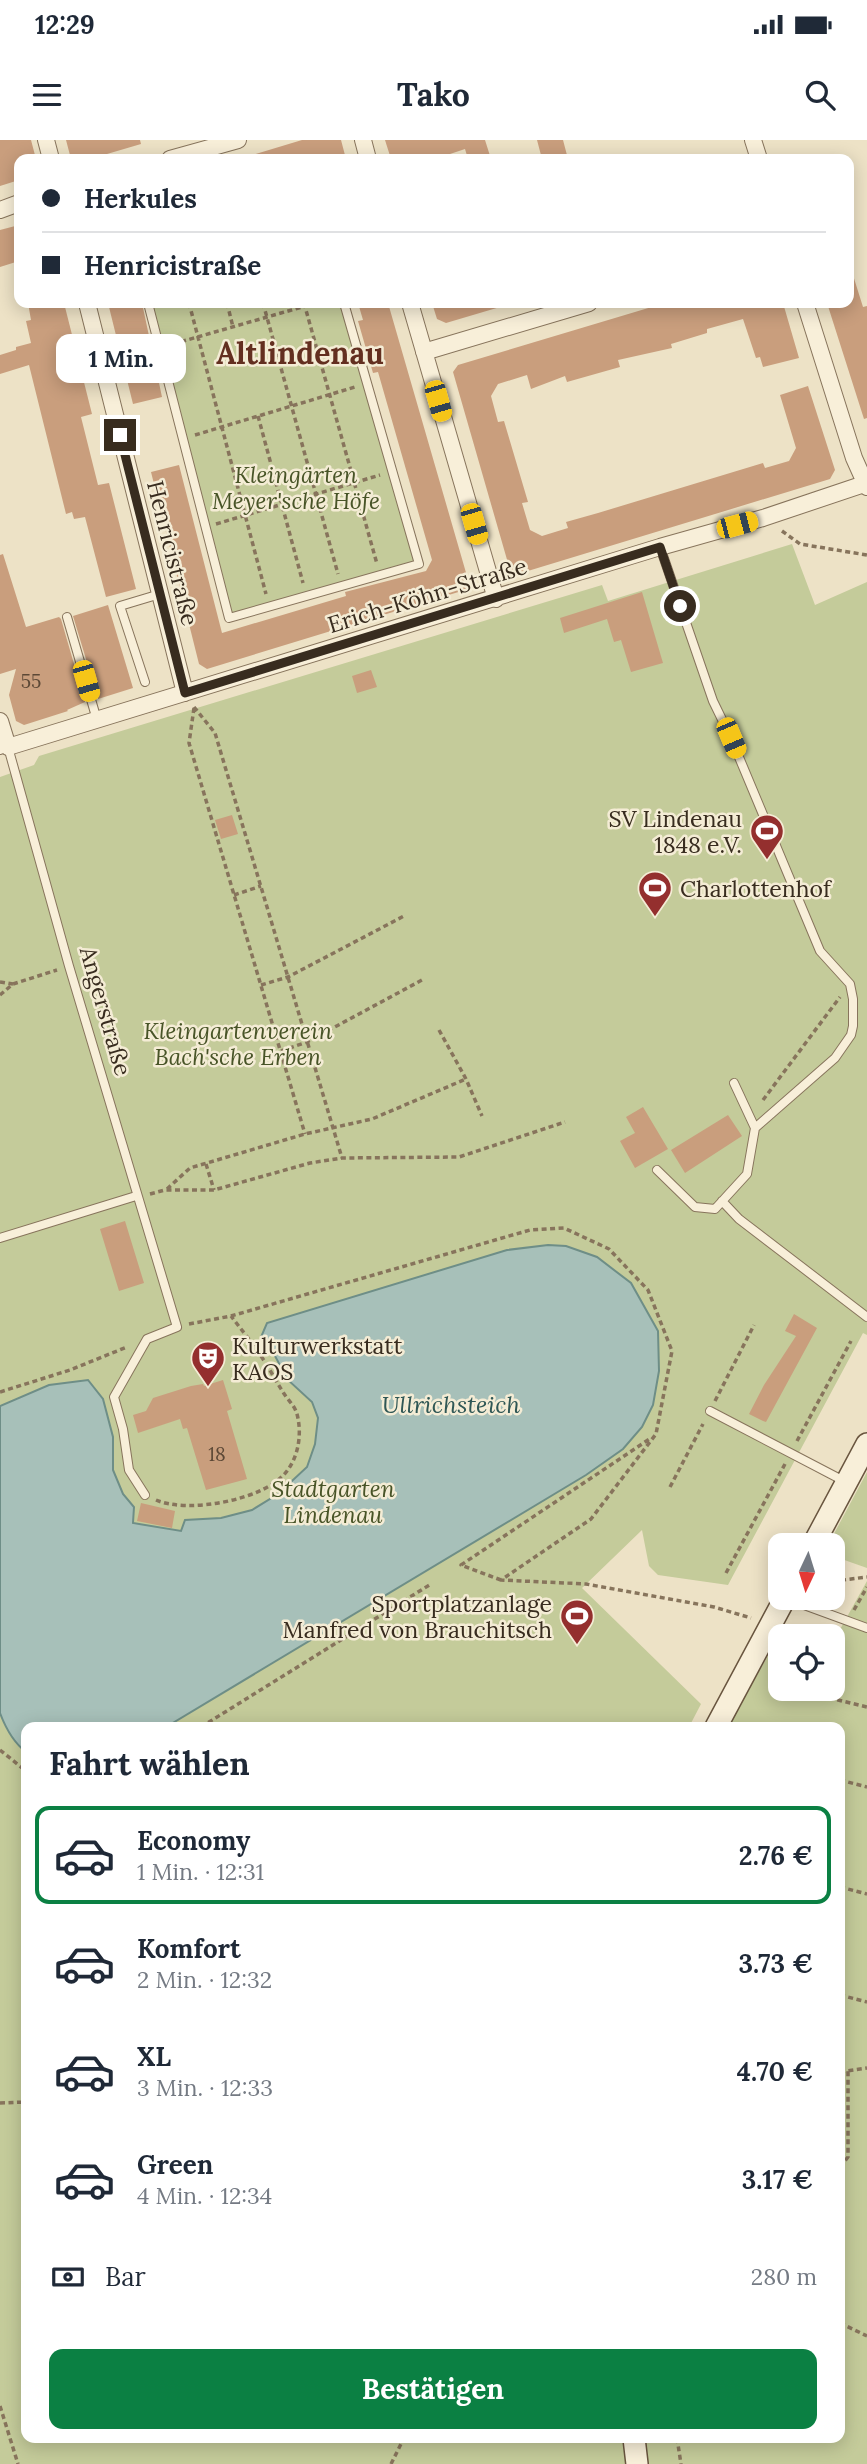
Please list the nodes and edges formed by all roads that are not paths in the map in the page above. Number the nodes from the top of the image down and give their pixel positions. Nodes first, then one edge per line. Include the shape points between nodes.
1 (237, 140) edge
2 (208, 149) edge
3 (189, 154) edge
4 (88, 308) edge
5 (149, 308) edge
6 (345, 308) edge
7 (411, 308) edge
8 (572, 308) edge
9 (807, 308) edge
10 (424, 352) junction
11 (866, 484) edge
12 (660, 547) junction
13 (160, 594) junction
14 (496, 599) junction
15 (67, 617) dead end
16 (145, 682) dead end
17 (185, 693) junction
18 (97, 720) junction
19 (0, 721) edge
20 (4, 749) edge
21 (734, 1083) dead end
22 (755, 1128) junction
23 (657, 1170) dead end
24 (136, 1196) junction
25 (722, 1201) junction
26 (0, 1238) edge
27 (867, 1317) edge
28 (710, 1411) road end
29 (867, 1444) edge
30 (846, 1482) junction
31 (145, 1495) road end
32 (819, 1533) edge
33 (778, 1610) edge
34 (818, 1610) edge
35 (867, 1628) edge
36 (719, 1722) edge
37 (635, 2443) edge
38 (637, 2464) edge

1 - 2 street
2 - 3 street
4 - 13 street, Henricistraße
5 - 6 lane via 229,618 419,565
7 - 10 street
8 - 10 street
9 - 11 street
10 - 14 street
11 - 12 street, Erich-Köhn-Straße
12 - 14 street, Erich-Köhn-Straße
12 - 22 lane via 713,701 820,951 850,984 854,1013 845,1045
13 - 16 lane via 121,606
13 - 17 street, Henricistraße
14 - 17 street, Erich-Köhn-Straße
15 - 18 lane
17 - 18 street, Erich-Köhn-Straße
18 - 20 street, Erich-Köhn-Straße
19 - 20 street, Angerstraße
20 - 24 lane, Angerstraße
21 - 22 lane
22 - 25 lane via 747,1174
23 - 25 lane via 695,1207 715,1209
24 - 26 lane
24 - 31 lane, Angerstraße via 177,1327 148,1339 114,1397 128,1470
25 - 27 lane
28 - 30 lane
29 - 30 street
30 - 32 street
33 - 36 street
34 - 35 lane
37 - 38 street

